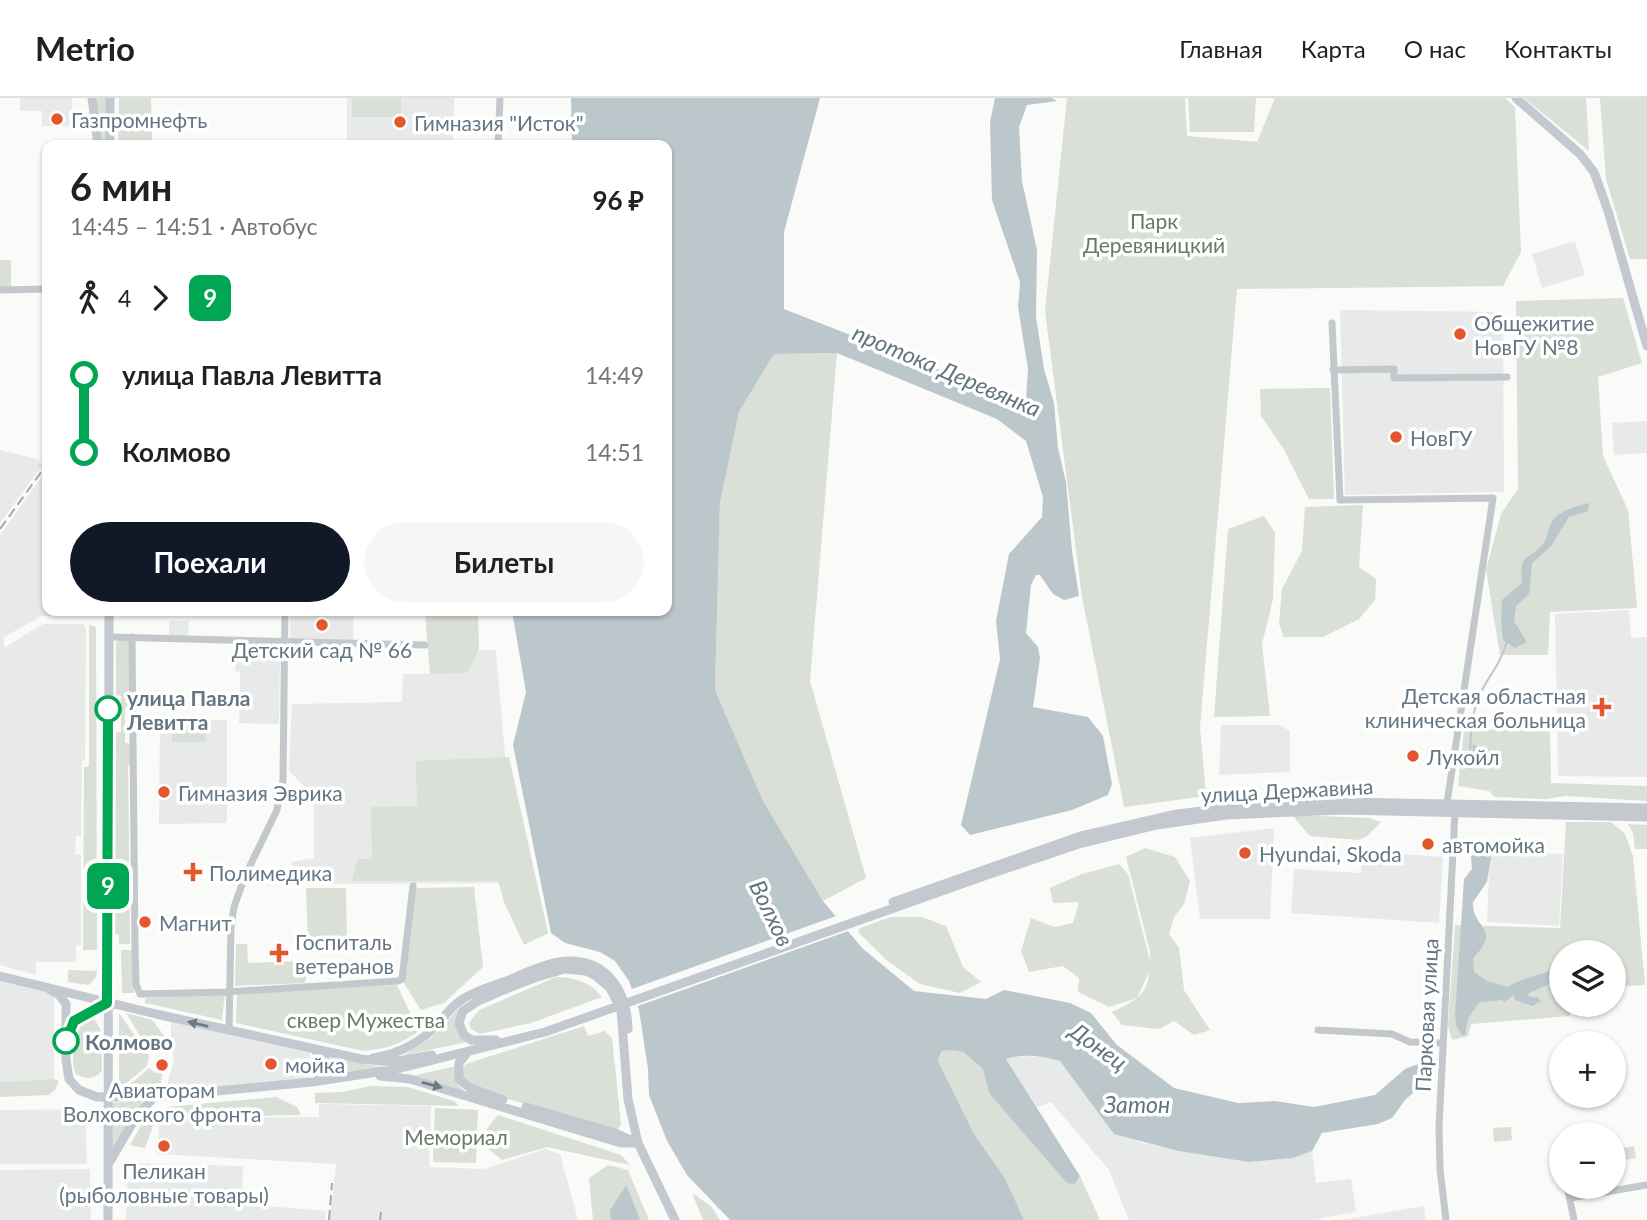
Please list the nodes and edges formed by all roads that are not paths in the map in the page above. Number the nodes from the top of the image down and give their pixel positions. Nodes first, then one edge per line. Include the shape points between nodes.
1 (92, 98) edge
2 (110, 98) edge
3 (500, 98) edge
4 (1516, 98) edge
5 (97, 140) edge
6 (110, 140) edge
7 (498, 140) edge
8 (42, 289) edge
9 (0, 290) edge
10 (1332, 323) dead end
11 (1647, 346) edge
12 (1334, 370) junction
13 (1507, 377) dead end
14 (109, 616) edge
15 (285, 616) edge
16 (109, 637) junction
17 (132, 637) junction
18 (285, 642) junction
19 (425, 645) dead end
20 (1447, 803) junction
21 (1388, 807) junction
22 (1647, 808) edge
23 (1455, 812) junction
24 (1647, 817) edge
25 (413, 886) dead end
26 (0, 976) edge
27 (49, 989) junction
28 (230, 992) junction
29 (107, 1003) junction
30 (583, 1016) junction
31 (1318, 1030) dead end
32 (229, 1031) junction
33 (66, 1037) junction
34 (496, 1040) junction
35 (1442, 1043) junction
36 (312, 1049) junction
37 (468, 1052) junction
38 (361, 1059) junction
39 (365, 1076) junction
40 (312, 1082) junction
41 (97, 1097) junction
42 (154, 1097) junction
43 (107, 1098) junction
44 (107, 1115) junction
45 (638, 1143) junction
46 (108, 1165) junction
47 (1647, 1185) edge
48 (1626, 1189) edge
49 (1570, 1199) edge
50 (108, 1220) edge
51 (675, 1220) edge
52 (1446, 1220) edge
53 (1574, 1220) edge

1 - 5 main road
2 - 6 main road
3 - 7 street
4 - 11 main road via 1573,146 1594,172
8 - 9 street
10 - 12 street
12 - 13 street via 1394,369 1394,378
12 - 20 street via 1340,500 1493,498
14 - 16 main road
15 - 18 street
16 - 17 street
16 - 29 main road
17 - 18 street
17 - 28 street via 137,990 144,996
18 - 19 street
18 - 28 street via 283,780 277,810 234,907
20 - 21 main road, улица Державина
20 - 22 main road, улица Державина
21 - 23 main road, улица Державина
21 - 30 main road, улица Державина via 1238,814 1157,825 1079,844 940,888
23 - 24 main road, улица Державина
23 - 35 street, Парковая улица
25 - 28 street via 402,979
26 - 27 main road
27 - 29 main road
27 - 33 main road via 66,1004
28 - 32 street
32 -> 29 main road
29 - 33 main road via 74,1021
29 - 43 main road
30 - 34 main road
30 - 37 main road via 545,1032
31 - 35 street via 1392,1034 1410,1042
32 - 36 main road
33 - 41 main road via 69,1079 79,1090
34 - 38 main road via 392,1062
34 - 45 main road via 464,1035 459,1023 463,1011 554,971 578,969 596,976 610,988 621,1010 628,1099
35 - 52 street, Парковая улица via 1439,1154
36 - 38 main road
36 - 40 main road via 324,1056 327,1068
37 - 39 main road
37 - 45 main road via 458,1068 463,1084
38 - 45 main road via 382,1056 423,1038 462,999 556,962 589,964 606,973 626,1005
39 - 40 main road
39 -> 45 main road via 410,1079 621,1143
40 - 42 main road
41 - 43 main road
41 - 44 main road
42 - 43 main road
42 - 46 main road via 136,1117
43 - 44 main road
44 - 46 main road
45 - 51 main road
46 - 50 main road
47 - 48 street
49 - 53 street

